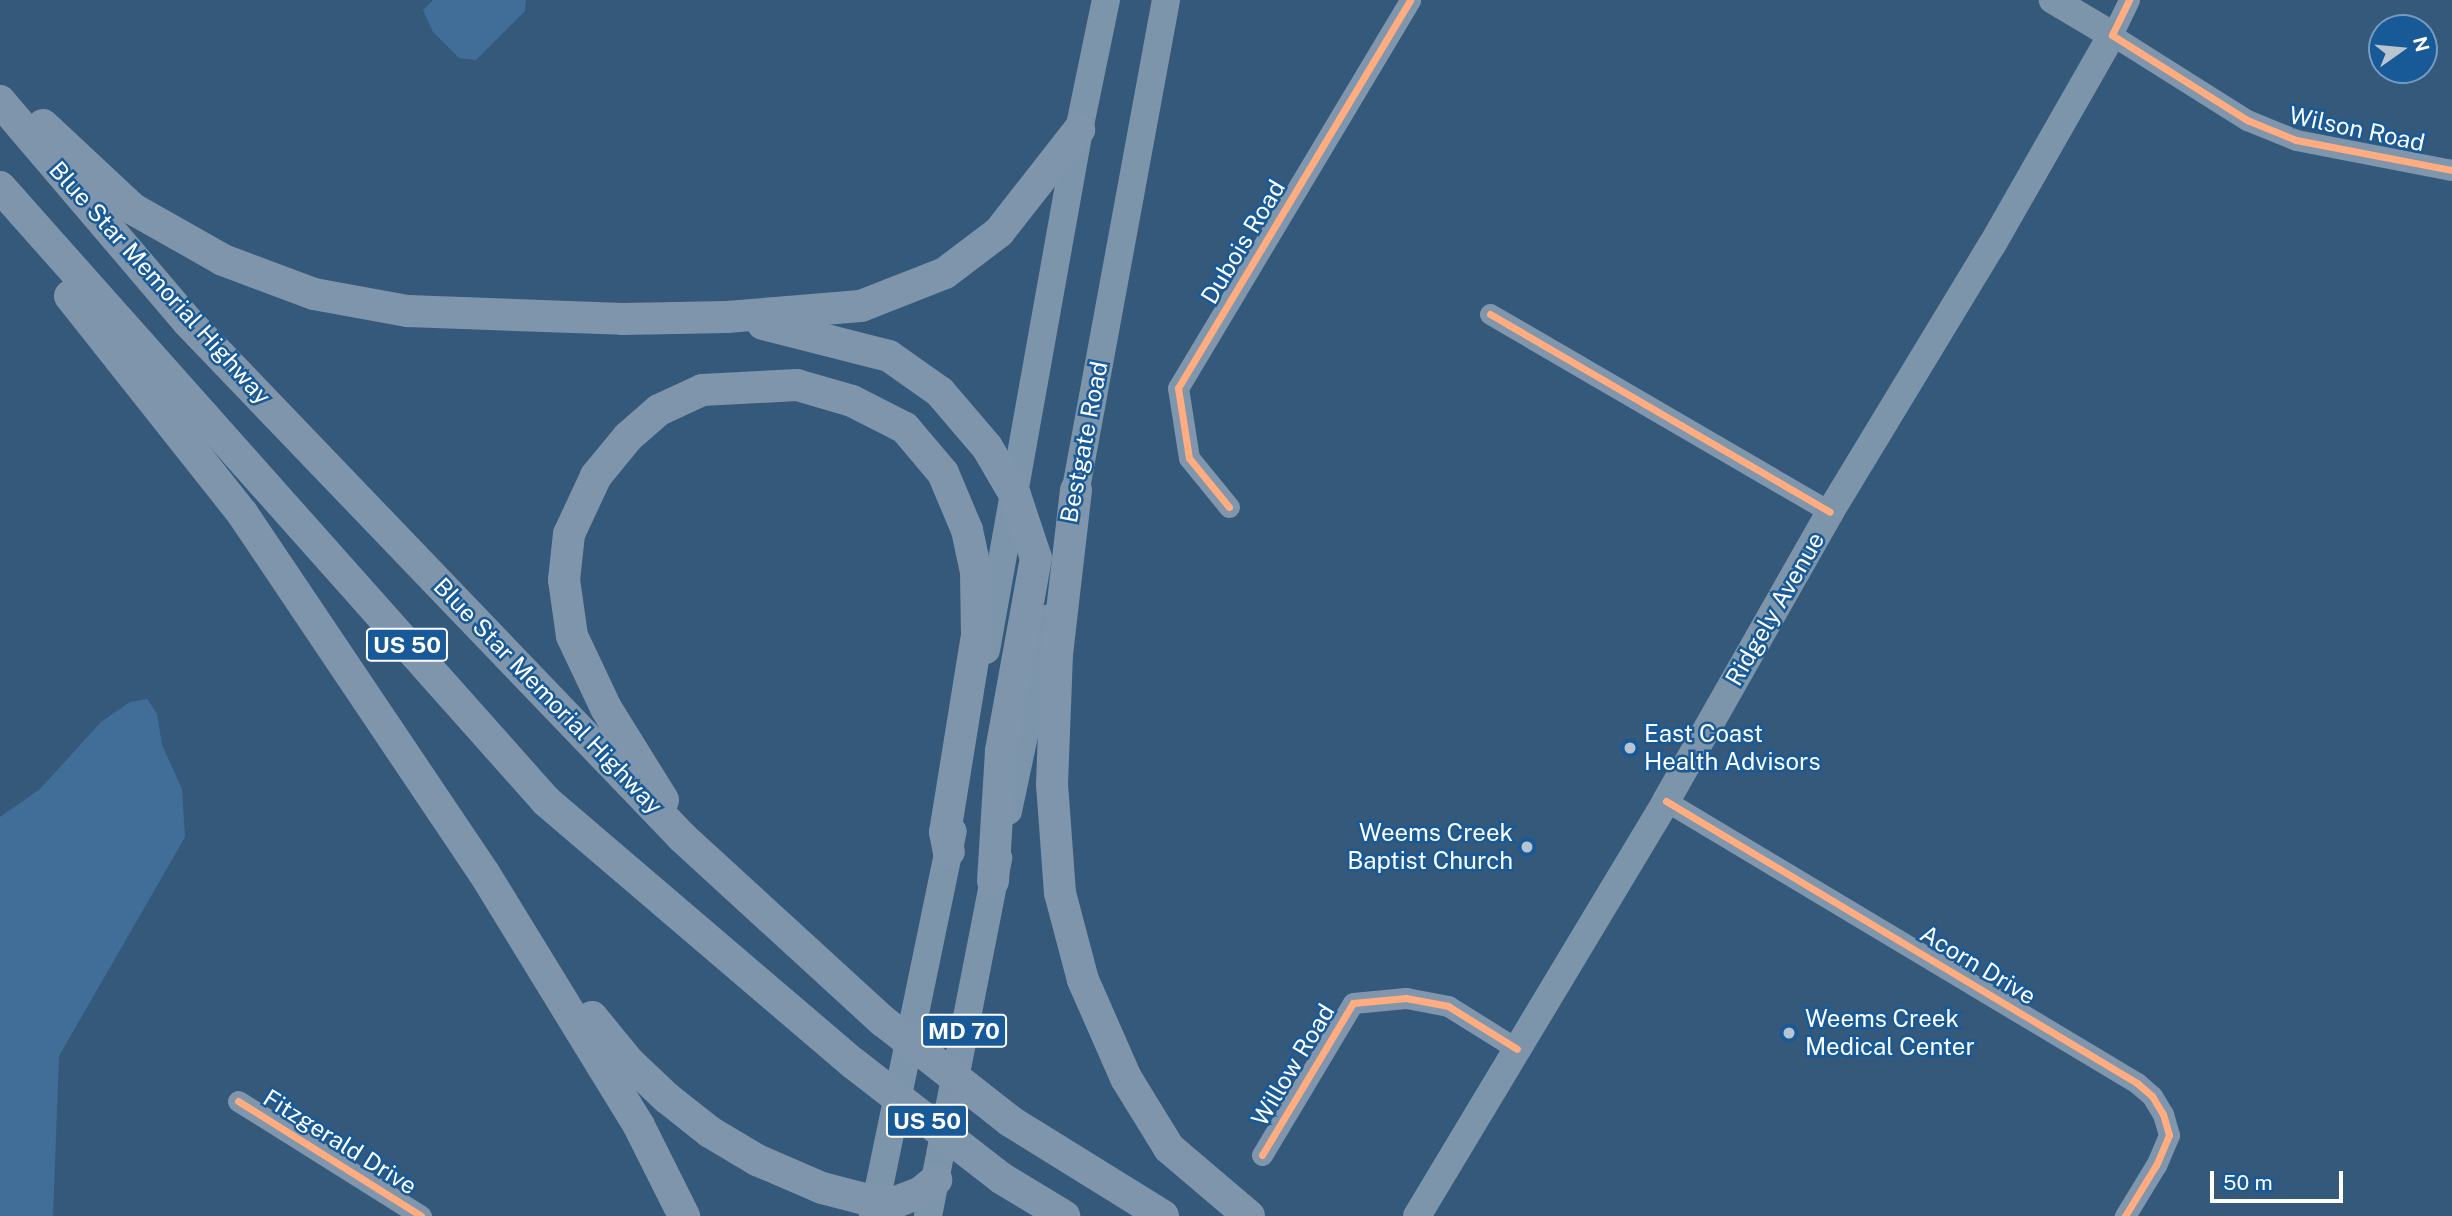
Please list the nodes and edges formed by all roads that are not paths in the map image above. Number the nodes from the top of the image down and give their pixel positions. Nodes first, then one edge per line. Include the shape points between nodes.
1 (1106, 0) edge
2 (1166, 0) edge
3 (1410, 0) edge
4 (2053, 0) edge
5 (2129, 0) edge
6 (2112, 35) junction
7 (0, 85) edge
8 (0, 101) edge
9 (1079, 130) junction
10 (2452, 170) edge
11 (0, 187) edge
12 (0, 207) edge
13 (1490, 314) dead end
14 (727, 317) junction
15 (1076, 490) junction
16 (1015, 495) junction
17 (1229, 507) dead end
18 (1830, 512) junction
19 (1666, 801) junction
20 (683, 838) junction
21 (949, 852) junction
22 (484, 873) junction
23 (993, 881) junction
24 (1517, 1049) junction
25 (238, 1101) dead end
26 (1262, 1155) dead end
27 (936, 1180) junction
28 (875, 1209) edge
29 (1419, 1212) edge
30 (421, 1216) edge
31 (684, 1216) edge
32 (928, 1216) edge
33 (1064, 1216) edge
34 (1163, 1216) edge
35 (1249, 1216) edge
36 (2125, 1216) edge

1 - 9 main road, MD 70
2 - 15 main road, Bestgate Road / MD 70
3 - 17 street, Dubois Road via 1178,388 1189,458
4 - 6 main road
5 - 6 street, Ridgely Avenue
6 - 10 street, Wilson Road via 2247,121 2296,140
6 - 18 main road, Ridgely Avenue via 1992,245
7 - 14 highway via 133,209 223,260 314,294 408,311 609,319
8 - 20 highway, Blue Star Memorial Highway / US 50 via 188,322
9 - 14 highway via 999,232 945,273 862,306
9 - 16 main road, MD 70
11 - 33 highway, US 50 via 546,801 853,1063 1001,1178
12 - 22 highway via 242,513
13 - 18 street
14 - 16 highway via 889,356 940,392 987,447
15 - 23 main road, Bestgate Road / MD 70
15 - 35 highway via 1057,654 1052,784 1060,893 1083,980 1126,1078 1169,1148
16 - 21 main road, MD 70
16 - 23 highway via 1036,558 1001,751
18 - 19 main road, Ridgely Avenue
19 - 24 main road, Ridgely Avenue
19 - 36 street, Acorn Drive via 2152,1096 2169,1135
20 - 21 highway via 650,775 606,708 572,636 564,580 569,534 596,476 628,437 659,410 702,390 797,385 852,401 905,428 943,473 967,530 976,572 977,635 945,832
20 - 34 highway, Blue Star Memorial Highway / US 50 via 866,1005 1010,1121
21 - 28 main road, MD 70
22 - 28 highway via 629,1062 667,1098 710,1132 757,1160
22 - 31 highway via 639,1126
23 - 27 main road, MD 70
24 - 26 street, Willow Road via 1447,1006 1406,998 1353,1003
24 - 29 main road, Ridgely Avenue
25 - 30 street, Fitzgerald Drive
27 - 28 highway via 920,1193
27 - 32 main road, MD 70

